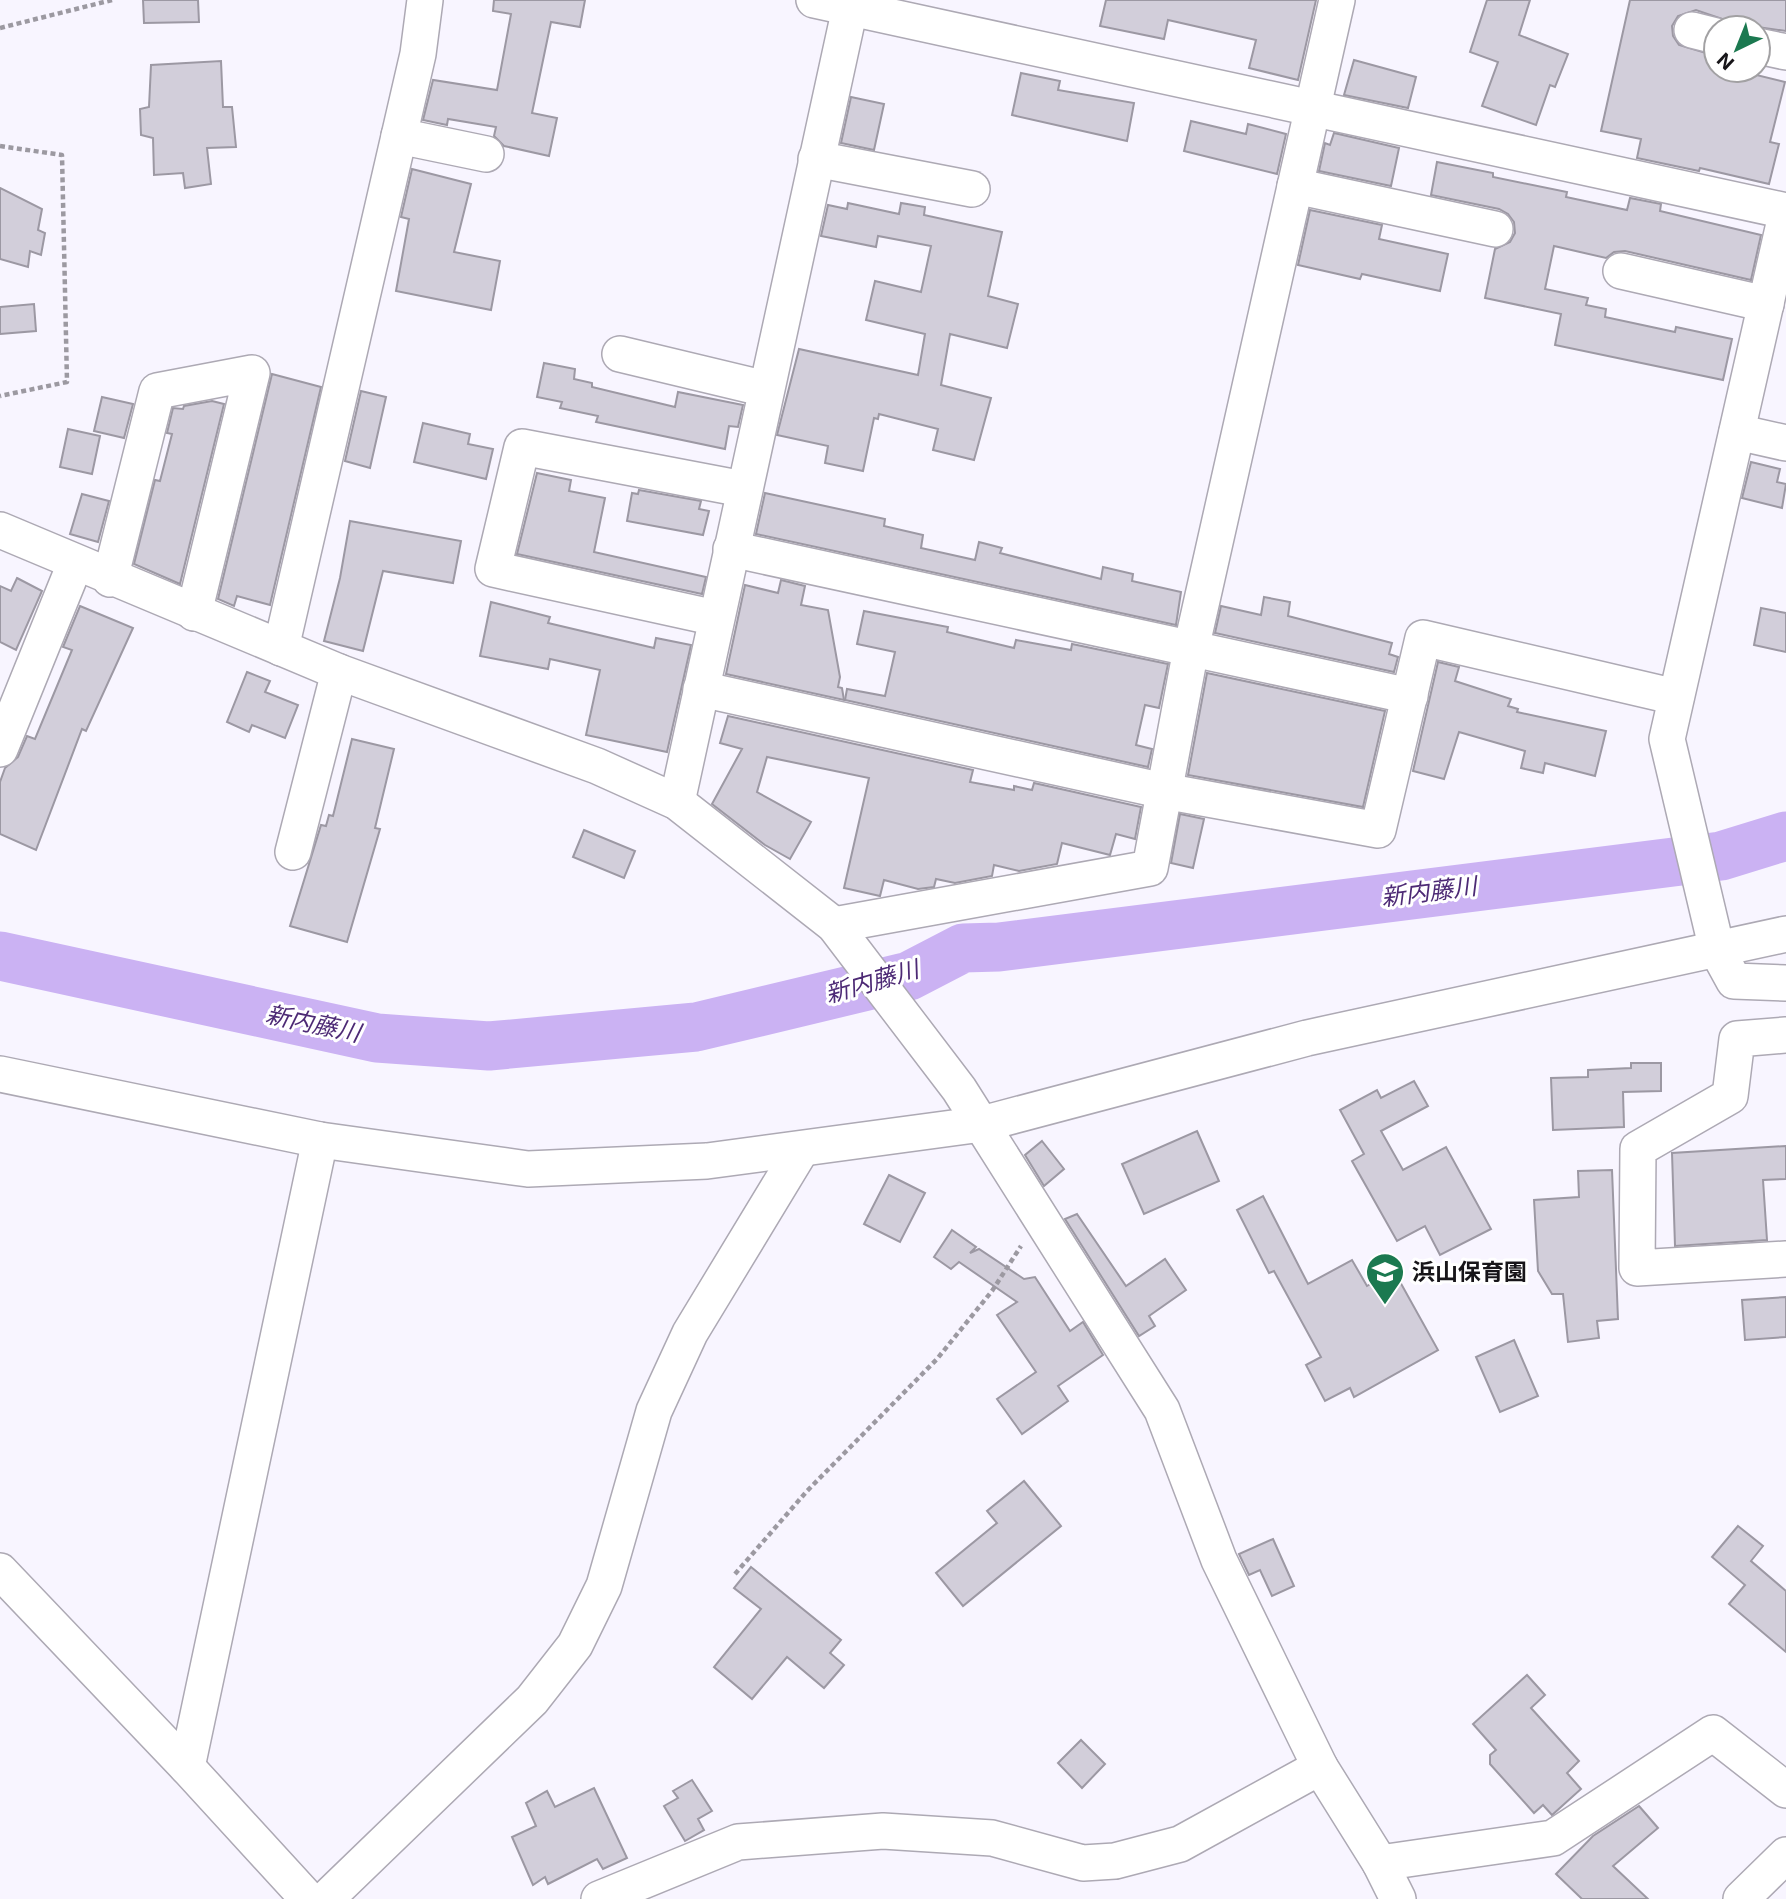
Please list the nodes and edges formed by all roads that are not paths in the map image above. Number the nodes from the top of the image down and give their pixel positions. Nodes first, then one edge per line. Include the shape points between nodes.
1 (425, 0) edge
2 (814, 0) edge
3 (1337, 0) edge
4 (850, 8) junction
5 (1313, 111) junction
6 (399, 136) junction
7 (486, 154) dead end
8 (816, 159) junction
9 (1295, 186) junction
10 (972, 189) dead end
11 (1786, 213) edge
12 (1495, 229) dead end
13 (1621, 271) dead end
14 (1766, 304) junction
15 (1771, 349) edge
16 (620, 354) dead end
17 (766, 389) junction
18 (1737, 432) junction
19 (1786, 443) edge
20 (743, 489) junction
21 (0, 530) edge
22 (731, 549) junction
23 (75, 564) junction
24 (110, 579) junction
25 (194, 613) junction
26 (716, 618) junction
27 (281, 648) junction
28 (1191, 649) junction
29 (339, 672) junction
30 (701, 689) junction
31 (1410, 696) junction
32 (1676, 697) junction
33 (0, 748) edge
34 (1164, 791) junction
35 (677, 802) junction
36 (293, 852) dead end
37 (842, 934) junction
38 (1786, 934) edge
39 (1712, 935) junction
40 (1786, 984) edge
41 (1786, 1035) edge
42 (0, 1074) edge
43 (982, 1124) junction
44 (320, 1140) junction
45 (801, 1150) junction
46 (1786, 1259) edge
47 (0, 1571) edge
48 (187, 1766) junction
49 (1320, 1768) junction
50 (1786, 1790) edge
51 (1786, 1855) edge
52 (1380, 1863) junction
53 (308, 1899) edge
54 (326, 1899) edge
55 (599, 1899) edge
56 (1398, 1899) edge
57 (1741, 1899) edge

1 - 6 street
2 - 4 street
3 - 5 street
4 - 5 street
4 - 8 street
5 - 9 street
5 - 11 street
6 - 7 street
6 - 27 street
8 - 10 street
8 - 17 street
9 - 12 street
9 - 28 street
11 - 14 street
13 - 14 street
14 - 15 street
15 - 18 street
16 - 17 street
17 - 20 street
18 - 19 street
18 - 32 street
20 - 22 street
20 - 26 street via 522,447 493,569
21 - 23 street
22 - 26 street
22 - 28 street
23 - 24 street
23 - 33 street
24 - 25 street
24 - 25 street via 157,391 252,373
25 - 27 street
26 - 30 street
27 - 29 street
28 - 31 street
28 - 34 street
29 - 35 street via 597,766
29 - 36 street
30 - 34 street
30 - 35 street
31 - 32 street via 1423,638
31 - 34 street via 1378,830
32 - 39 street via 1667,739
34 - 37 street via 1150,868
35 - 37 street
37 - 43 street
38 - 39 street
39 - 40 street via 1734,981
39 - 43 street
41 - 46 street via 1737,1039 1730,1096 1638,1149 1637,1268
42 - 44 street
43 - 45 street
43 - 49 street via 1162,1410 1219,1560
44 - 45 street via 528,1169 707,1161
44 - 48 street
45 - 54 street via 690,1333 654,1411 604,1586 575,1645 532,1700
47 - 48 street
48 - 53 street
49 - 52 street
49 - 55 street via 1180,1844 1115,1861 1083,1863 992,1838 883,1831 737,1842
50 - 52 street via 1713,1733 1553,1838
51 - 57 street
52 - 56 street

